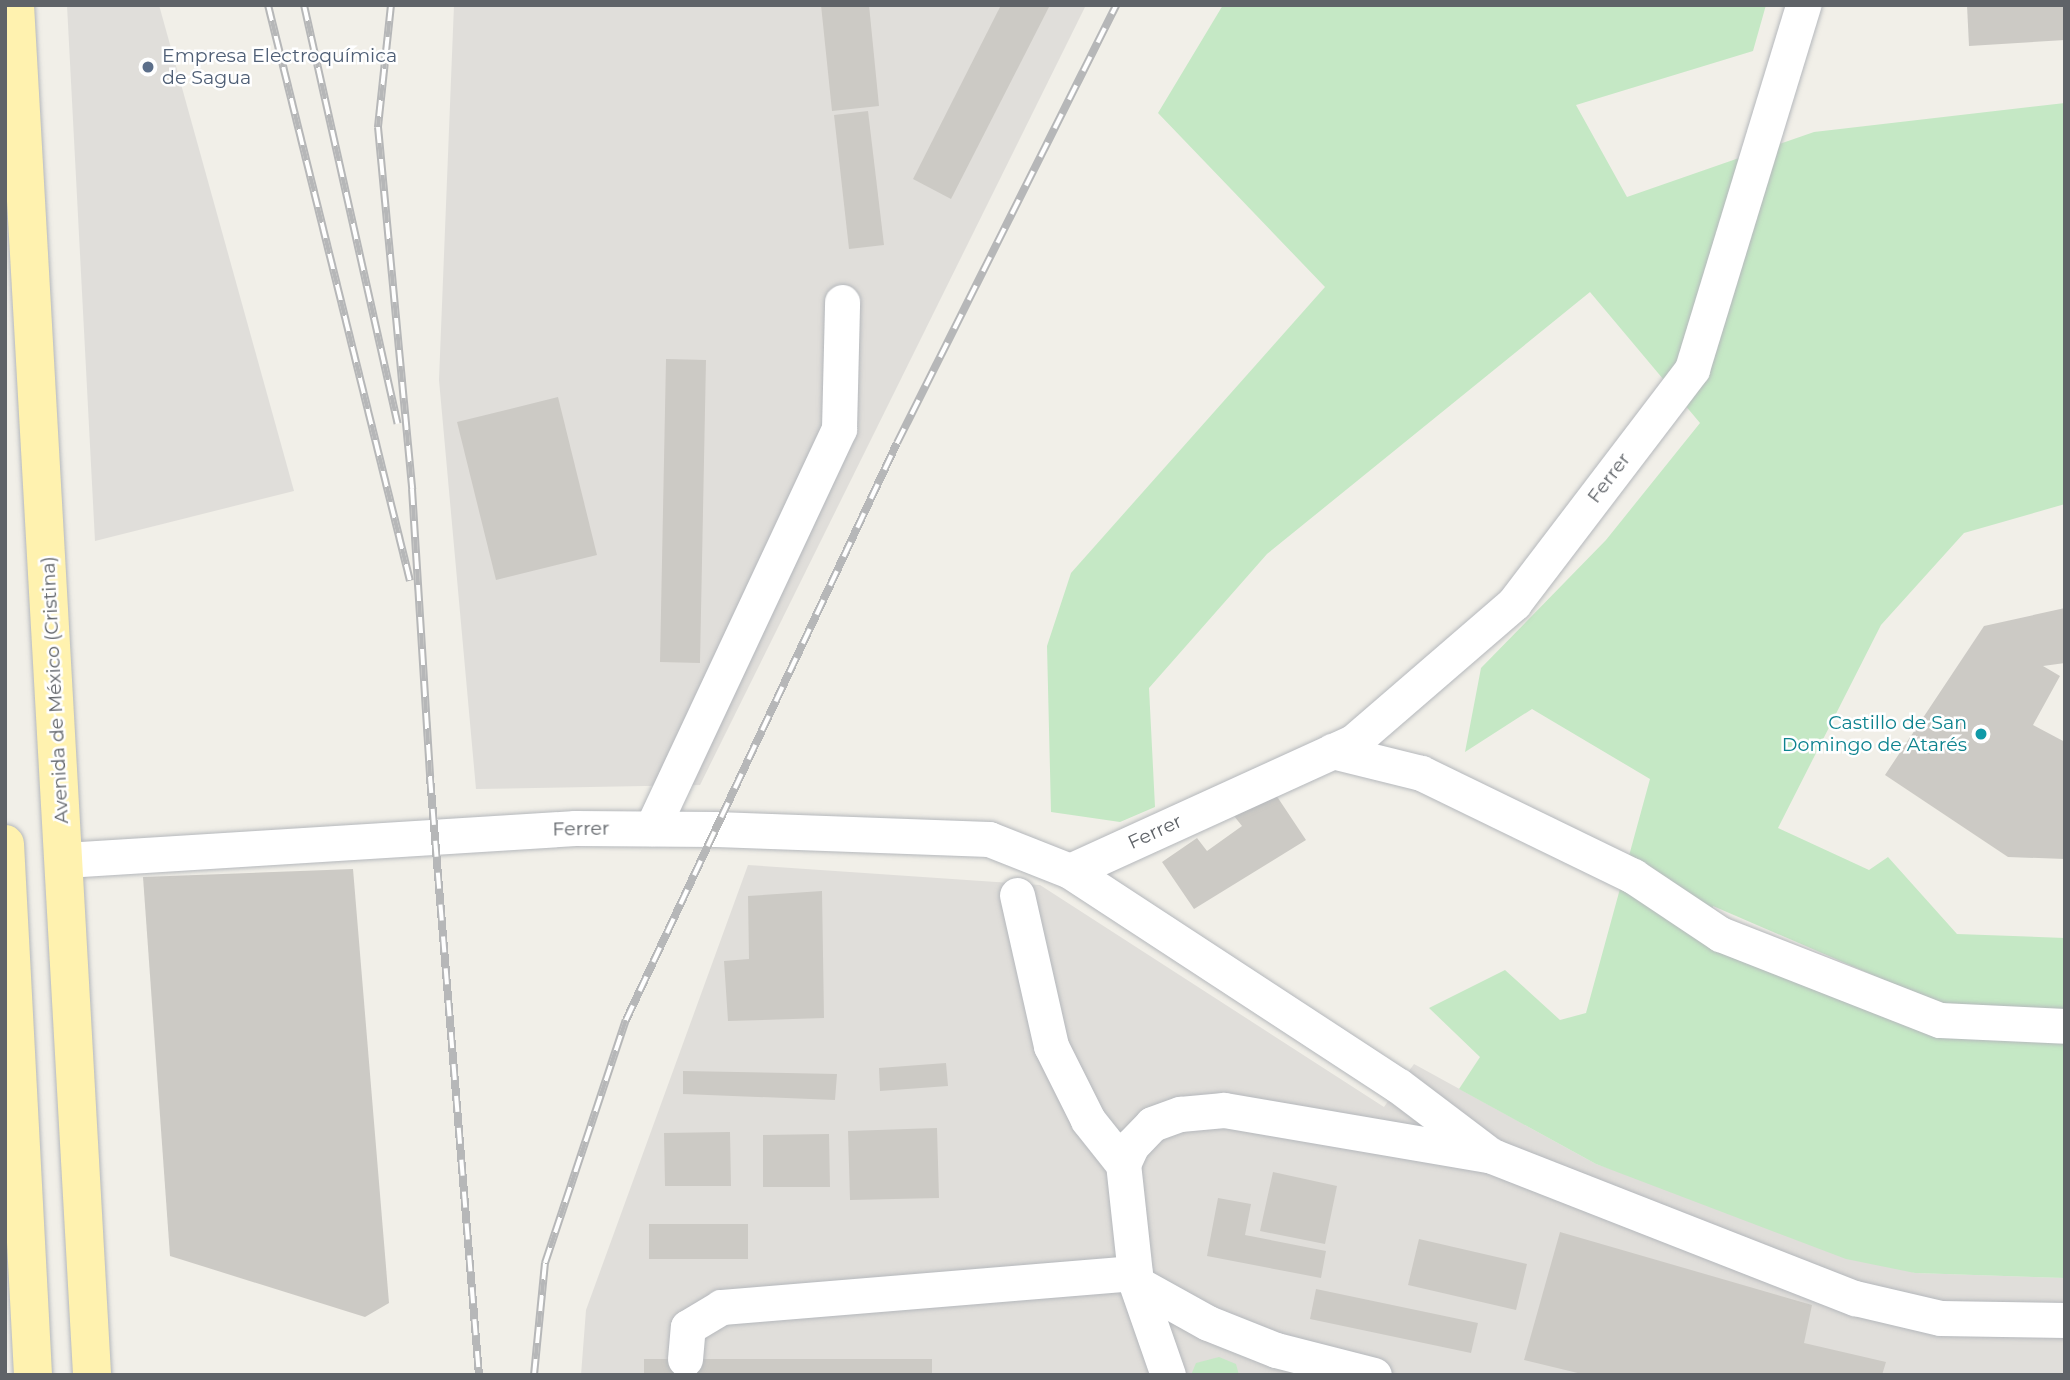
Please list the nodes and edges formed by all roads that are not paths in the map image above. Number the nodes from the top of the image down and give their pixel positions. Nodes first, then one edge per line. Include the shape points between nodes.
1 (16, 5) edge
2 (1803, 5) edge
3 (842, 302) dead end
4 (1332, 751) junction
5 (652, 828) junction
6 (5, 844) edge
7 (65, 860) junction
8 (1070, 871) junction
9 (1017, 895) dead end
10 (2065, 1026) edge
11 (1492, 1156) junction
12 (1123, 1164) junction
13 (16, 1232) edge
14 (1136, 1278) junction
15 (2065, 1320) edge
16 (685, 1359) dead end
17 (1273, 1363) edge
18 (33, 1375) edge
19 (92, 1375) edge
20 (1168, 1375) edge
21 (1374, 1375) edge

1 - 7 main road, Avenida de México (Cristina)
2 - 4 street, Ferrer via 1692,369 1514,603 1353,741
3 - 5 street via 839,429
4 - 8 street, Ferrer
4 - 10 street via 1421,773 1633,876 1720,934 1940,1020
5 - 7 street, Ferrer via 575,828
5 - 8 street, Ferrer via 989,839
6 - 13 main road
7 - 19 main road, Avenida de México (Cristina)
8 - 11 street via 1399,1086
9 - 12 street via 1051,1046 1088,1120
11 - 12 street via 1224,1110 1180,1114 1152,1124 1132,1145
11 - 15 street via 1855,1298 1940,1318
12 - 14 street
13 - 18 main road
14 - 16 street via 720,1307 688,1327
14 - 17 street
14 - 20 street
17 - 21 street

